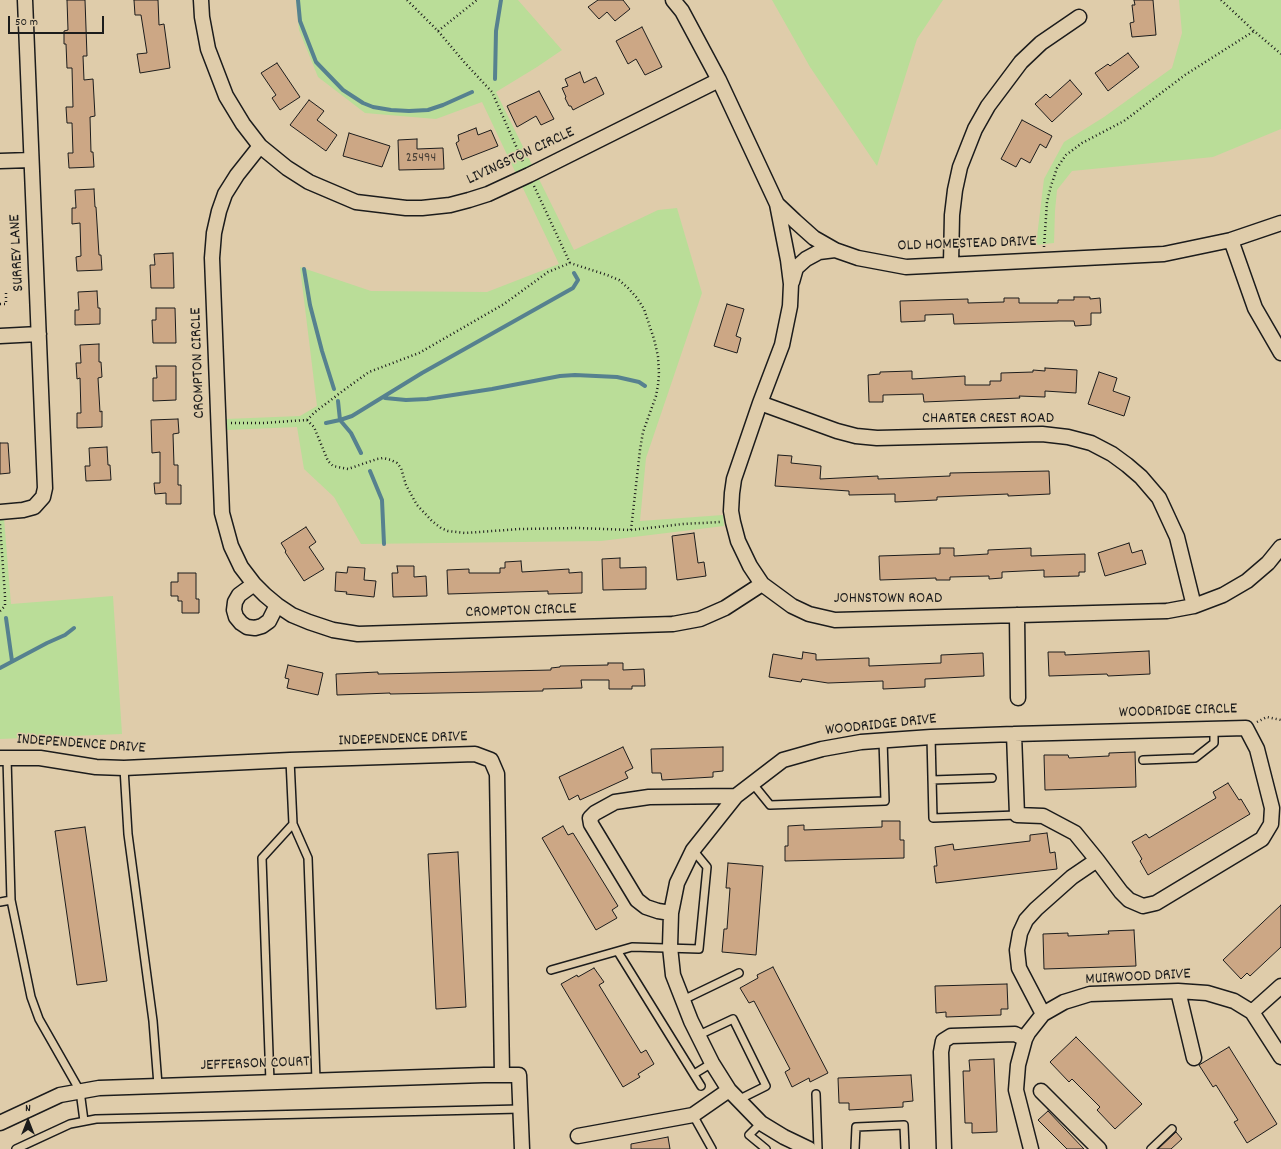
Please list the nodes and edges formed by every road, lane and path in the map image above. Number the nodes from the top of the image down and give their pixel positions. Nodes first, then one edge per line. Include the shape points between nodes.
1 (24, 0) edge
2 (201, 0) edge
3 (407, 0) edge
4 (477, 0) edge
5 (673, 0) edge
6 (1222, 0) edge
7 (1079, 17) dead end
8 (438, 31) junction
9 (1254, 32) junction
10 (1281, 54) edge
11 (720, 80) junction
12 (260, 146) junction
13 (31, 160) junction
14 (0, 161) edge
15 (529, 175) junction
16 (777, 204) junction
17 (1281, 223) edge
18 (1231, 240) junction
19 (834, 250) junction
20 (1043, 260) junction
21 (570, 263) junction
22 (952, 264) junction
23 (791, 284) junction
24 (6, 292) dead end
25 (0, 304) edge
26 (39, 334) junction
27 (0, 336) edge
28 (1281, 353) edge
29 (760, 404) junction
30 (307, 420) junction
31 (219, 423) junction
32 (0, 512) edge
33 (733, 522) junction
34 (0, 523) edge
35 (631, 530) junction
36 (1281, 547) edge
37 (254, 584) junction
38 (762, 584) junction
39 (277, 605) junction
40 (1194, 606) junction
41 (0, 611) edge
42 (1017, 615) junction
43 (1018, 698) dead end
44 (1281, 720) edge
45 (1214, 728) junction
46 (1246, 728) junction
47 (1014, 734) junction
48 (931, 737) junction
49 (883, 740) junction
50 (4, 758) edge
51 (290, 760) junction
52 (1143, 760) dead end
53 (124, 768) junction
54 (992, 778) dead end
55 (932, 780) junction
56 (753, 784) junction
57 (736, 796) junction
58 (1017, 815) junction
59 (293, 824) junction
60 (693, 850) junction
61 (1097, 860) junction
62 (11, 900) junction
63 (0, 902) edge
64 (671, 913) junction
65 (670, 948) junction
66 (618, 952) junction
67 (551, 970) dead end
68 (739, 973) dead end
69 (1281, 986) edge
70 (1178, 991) junction
71 (683, 1000) junction
72 (1252, 1012) junction
73 (1043, 1014) junction
74 (699, 1035) junction
75 (1025, 1040) junction
76 (1277, 1040) edge
77 (1281, 1057) edge
78 (1194, 1058) dead end
79 (712, 1063) junction
80 (694, 1074) junction
81 (502, 1075) junction
82 (316, 1080) junction
83 (270, 1082) junction
84 (158, 1085) junction
85 (701, 1086) dead end
86 (80, 1091) junction
87 (1041, 1091) dead end
88 (816, 1094) dead end
89 (734, 1095) junction
90 (520, 1109) junction
91 (692, 1115) junction
92 (84, 1122) junction
93 (0, 1123) edge
94 (761, 1123) junction
95 (1172, 1129) dead end
96 (578, 1136) dead end
97 (16, 1149) edge
98 (522, 1149) edge
99 (712, 1149) edge
100 (766, 1149) edge
101 (809, 1149) edge
102 (818, 1149) edge
103 (855, 1149) edge
104 (905, 1149) edge
105 (944, 1149) edge
106 (1031, 1149) edge
107 (1099, 1149) edge
108 (1151, 1149) edge

1 - 13 street, SURREY LANE
2 - 12 street, LIVINGSTON CIRCLE via 208,49 226,96
3 - 8 path
4 - 8 path
5 - 11 street, OLD HOMESTEAD DRIVE via 682,11
6 - 9 path
7 - 22 street via 1041,43 1020,62 988,106 975,129 960,167 955,190
8 - 15 path via 492,92
9 - 10 path
9 - 20 path via 1185,75 1124,121 1082,143 1066,155 1057,168 1051,186
11 - 15 street, LIVINGSTON CIRCLE
11 - 16 street, OLD HOMESTEAD DRIVE
12 - 15 street, LIVINGSTON CIRCLE via 287,168 356,202 406,208 435,207 470,200
12 - 31 street, CROMPTON CIRCLE via 225,194 214,233 212,258
13 - 14 street
13 - 26 street, SURREY LANE
15 - 21 path
16 - 19 street, OLD HOMESTEAD DRIVE via 814,238
16 - 23 street, JOHNSTOWN ROAD
17 - 18 street, OLD HOMESTEAD DRIVE
18 - 20 street, OLD HOMESTEAD DRIVE via 1164,254
18 - 28 street via 1255,308
19 - 22 street, OLD HOMESTEAD DRIVE via 858,258 906,267
19 - 23 street via 819,252 806,259 796,268
20 - 22 street, OLD HOMESTEAD DRIVE
21 - 30 path via 548,272 504,304 419,353 369,372
21 - 35 path via 619,280 628,288 644,309 654,338 658,356 658,380 656,396 646,421 640,450
23 - 29 street, JOHNSTOWN ROAD via 790,306 782,345
24 - 25 path via 6,304
26 - 27 street
26 - 32 street, SURREY LANE via 45,488 43,497 34,507
29 - 33 street, JOHNSTOWN ROAD via 734,479
29 - 40 street, CHARTER CREST ROAD via 856,436 877,438 1042,434 1068,437 1091,444 1127,465 1159,498 1177,537
30 - 31 path
30 - 35 path via 314,427 328,461 334,466 348,470 383,458 396,463 401,468 406,485 417,505 432,521 448,531 465,533 577,528
31 - 37 street, CROMPTON CIRCLE via 222,513 231,546 241,567
33 - 35 path
33 - 38 street, JOHNSTOWN ROAD via 744,554
34 - 41 path via 5,606
36 - 40 street, JOHNSTOWN ROAD via 1247,581 1223,595
37 - 39 street, CROMPTON CIRCLE
37 - 39 street via 239,595 235,602 234,610 241,623 247,627 262,626
38 - 39 street, CROMPTON CIRCLE via 725,608 700,618 673,624 358,634 332,630 309,622
38 - 42 street, JOHNSTOWN ROAD via 809,614 835,620
40 - 42 street, JOHNSTOWN ROAD via 1167,611
42 - 43 street
44 - 46 path via 1267,717
45 - 46 street, WOODRIDGE CIRCLE
45 - 47 street, WOODRIDGE CIRCLE
45 - 52 lane via 1214,743 1194,758
46 - 61 street, WOODRIDGE CIRCLE via 1257,749 1272,808 1271,824 1262,839 1156,903 1143,906 1129,900
47 - 48 street, WOODRIDGE DRIVE
47 - 58 street
48 - 49 street, WOODRIDGE DRIVE
48 - 55 lane
49 - 56 street, WOODRIDGE DRIVE via 822,749 783,760
49 - 56 lane via 884,801 770,805
50 - 53 street, INDEPENDENCE DRIVE via 40,758
50 - 62 lane
51 - 53 street, INDEPENDENCE DRIVE
51 - 59 lane
51 - 81 street, INDEPENDENCE DRIVE via 475,754 491,760 497,774
53 - 84 lane via 128,834 153,1021
54 - 55 lane
55 - 58 lane via 933,818
56 - 57 street, WOODRIDGE DRIVE
57 - 60 street, WOODRIDGE DRIVE
57 - 64 street via 649,797 615,802 590,818 591,824 637,900 646,907
58 - 61 street, WOODRIDGE CIRCLE via 1043,816 1075,832
59 - 82 lane via 308,858
59 - 83 lane via 262,858
60 - 64 street, WOODRIDGE DRIVE via 677,882
60 - 65 lane via 707,867 699,949
61 - 73 street via 1072,877 1036,908 1020,933 1017,950 1019,968
62 - 63 lane
62 - 86 lane via 31,997 39,1019
64 - 65 street, WOODRIDGE DRIVE
65 - 66 lane via 632,948
65 - 71 street, WOODRIDGE DRIVE via 674,975
66 - 67 lane
66 - 80 lane
68 - 71 lane
69 - 72 street
70 - 72 street, MUIRWOOD DRIVE via 1207,993 1234,1001
70 - 73 street, MUIRWOOD DRIVE via 1090,994 1064,1002
70 - 78 street
71 - 74 street, WOODRIDGE DRIVE
72 - 76 street, MUIRWOOD DRIVE
73 - 75 street, MUIRWOOD DRIVE
74 - 79 street, WOODRIDGE DRIVE
74 - 89 lane via 733,1019 766,1086
75 - 105 street via 1015,1034 951,1036 943,1040 941,1052
75 - 106 street, MUIRWOOD DRIVE via 1018,1066 1016,1090
76 - 77 street, MUIRWOOD DRIVE
79 - 80 lane
79 - 89 street, WOODRIDGE DRIVE
80 - 85 lane
81 - 82 street, JEFFERSON COURT
81 - 90 street, JEFFERSON COURT via 518,1075
82 - 83 street, JEFFERSON COURT
83 - 84 street, JEFFERSON COURT
84 - 86 street, JEFFERSON COURT
86 - 92 lane
86 - 93 street, JEFFERSON COURT via 60,1095
87 - 107 street
88 - 102 lane
89 - 91 street
89 - 94 street, WOODRIDGE DRIVE
90 - 92 lane via 96,1119
90 - 98 street
91 - 96 street
91 - 99 lane
92 - 97 lane via 70,1124
94 - 100 lane via 749,1135
94 - 101 street, WOODRIDGE DRIVE
95 - 108 lane
103 - 104 lane via 856,1127 904,1125

